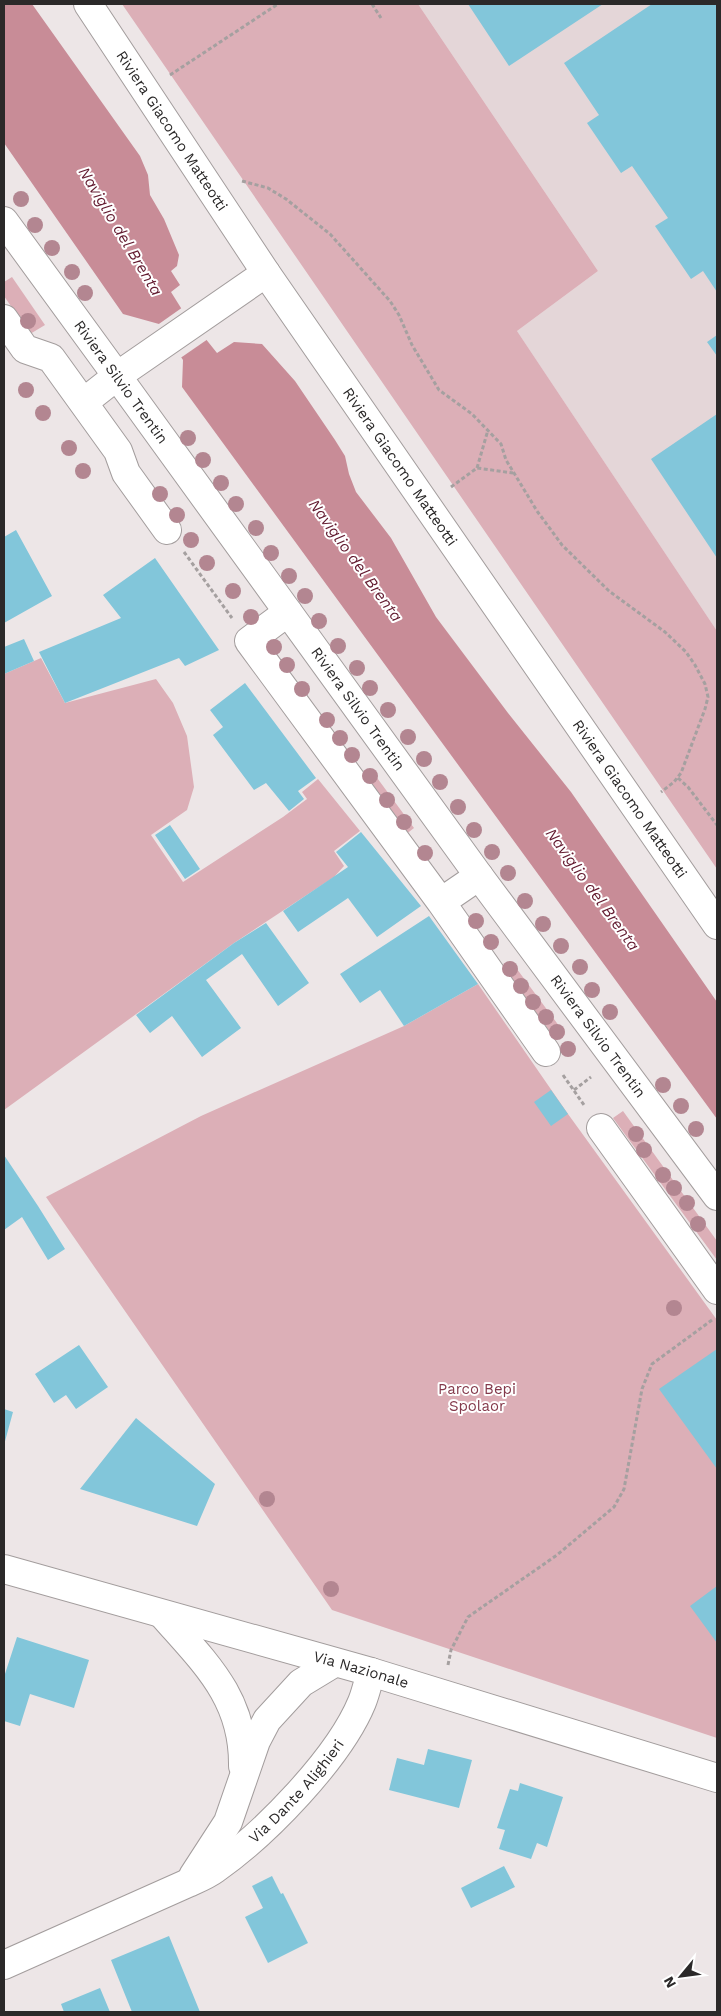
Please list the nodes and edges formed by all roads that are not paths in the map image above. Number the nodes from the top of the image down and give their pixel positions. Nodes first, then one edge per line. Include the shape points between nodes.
1 (88, 4) edge
2 (4, 221) edge
3 (266, 273) junction
4 (4, 319) edge
5 (117, 376) junction
6 (84, 402) junction
7 (167, 530) road end
8 (288, 612) junction
9 (479, 876) junction
10 (441, 902) junction
11 (717, 925) edge
12 (546, 1052) road end
13 (600, 1128) road end
14 (717, 1196) edge
15 (717, 1290) edge
16 (4, 1569) edge
17 (163, 1615) junction
18 (334, 1663) junction
19 (371, 1672) junction
20 (243, 1777) junction
21 (717, 1778) edge
22 (188, 1883) junction
23 (4, 1965) edge

1 - 3 street, Riviera Giacomo Matteotti
2 - 5 street, Riviera Silvio Trentin
3 - 5 street
3 - 11 street, Riviera Giacomo Matteotti
4 - 6 street via 25,349 51,358
5 - 6 street
5 - 8 street, Riviera Silvio Trentin
6 - 7 street via 118,451 126,473
8 - 9 street, Riviera Silvio Trentin
8 - 10 street via 249,640
9 - 10 street
9 - 14 street, Riviera Silvio Trentin
10 - 12 street
13 - 15 street
16 - 17 street, Via Nazionale
17 - 18 street, Via Nazionale
17 - 20 street, Via Dante Alighieri via 217,1679 233,1706 241,1732
18 - 19 street, Via Nazionale
18 - 20 street, Via Dante Alighieri via 302,1683 267,1720
19 - 21 street, Via Nazionale
19 - 22 street, Via Dante Alighieri via 362,1702 351,1723 319,1769 285,1807 235,1853
20 - 22 street, Via Dante Alighieri via 228,1822
22 - 23 street, Via Dante Alighieri

